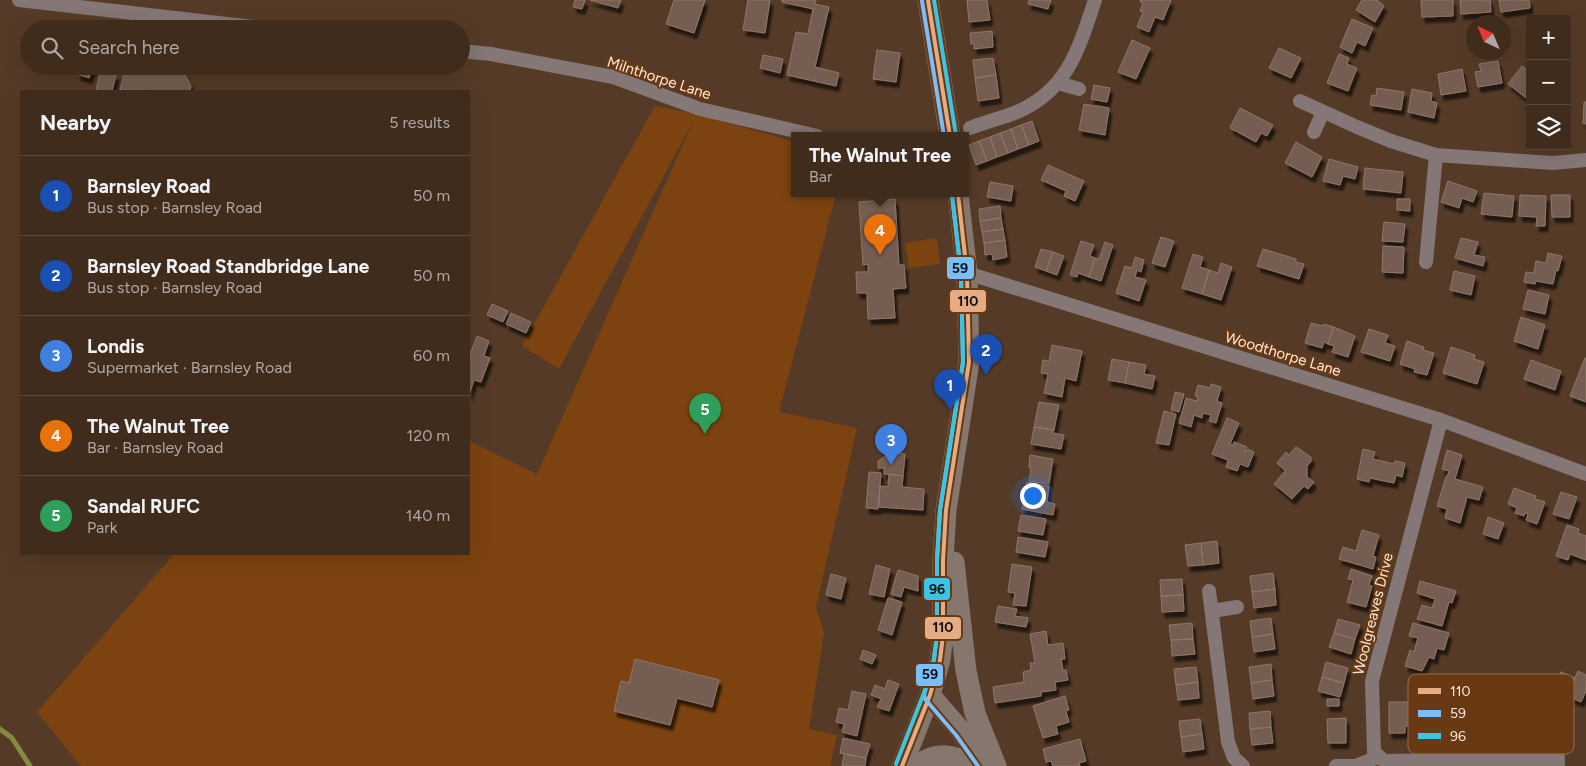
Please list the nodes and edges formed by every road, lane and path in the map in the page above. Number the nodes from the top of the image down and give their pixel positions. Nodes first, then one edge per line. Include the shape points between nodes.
1 (19, 0) edge
2 (928, 0) edge
3 (1095, 0) edge
4 (192, 20) edge
5 (470, 51) edge
6 (1058, 83) junction
7 (1079, 89) dead end
8 (1300, 101) dead end
9 (1323, 112) junction
10 (970, 128) dead end
11 (800, 132) edge
12 (949, 132) edge
13 (1314, 132) dead end
14 (1436, 155) junction
15 (1586, 160) edge
16 (958, 197) edge
17 (1426, 262) dead end
18 (967, 273) junction
19 (1441, 420) junction
20 (1586, 474) edge
21 (946, 510) junction
22 (1209, 591) dead end
23 (1237, 607) dead end
24 (1212, 611) junction
25 (930, 695) junction
26 (1378, 757) junction
27 (902, 766) edge
28 (916, 766) edge
29 (975, 766) edge
30 (986, 766) edge
31 (996, 766) edge
32 (1243, 766) edge
33 (1336, 766) edge
34 (1557, 766) edge

1 - 4 street
2 - 12 main road
3 - 6 street via 1082,40
5 - 11 street, Milnthorpe Lane via 613,77 700,109
6 - 7 street
6 - 10 street via 1017,112
8 - 9 street
9 - 13 street
9 - 14 street via 1391,141
14 - 15 street via 1553,163
14 - 17 street
16 - 18 main road
18 - 19 street, Woodthorpe Lane
18 - 21 main road via 968,362
19 - 20 street, Woodthorpe Lane
19 - 26 street, Woolgreaves Drive via 1372,681 1372,746
21 - 25 main road via 943,635
21 - 31 main road via 966,671 975,713
22 - 24 street
23 - 24 street
24 - 32 street via 1228,742 1234,758
25 - 27 main road
25 - 30 main road via 961,730
26 - 33 street via 1356,766
26 - 34 street via 1384,761 1544,759
28 - 29 main road via 925,759 941,756 959,757

